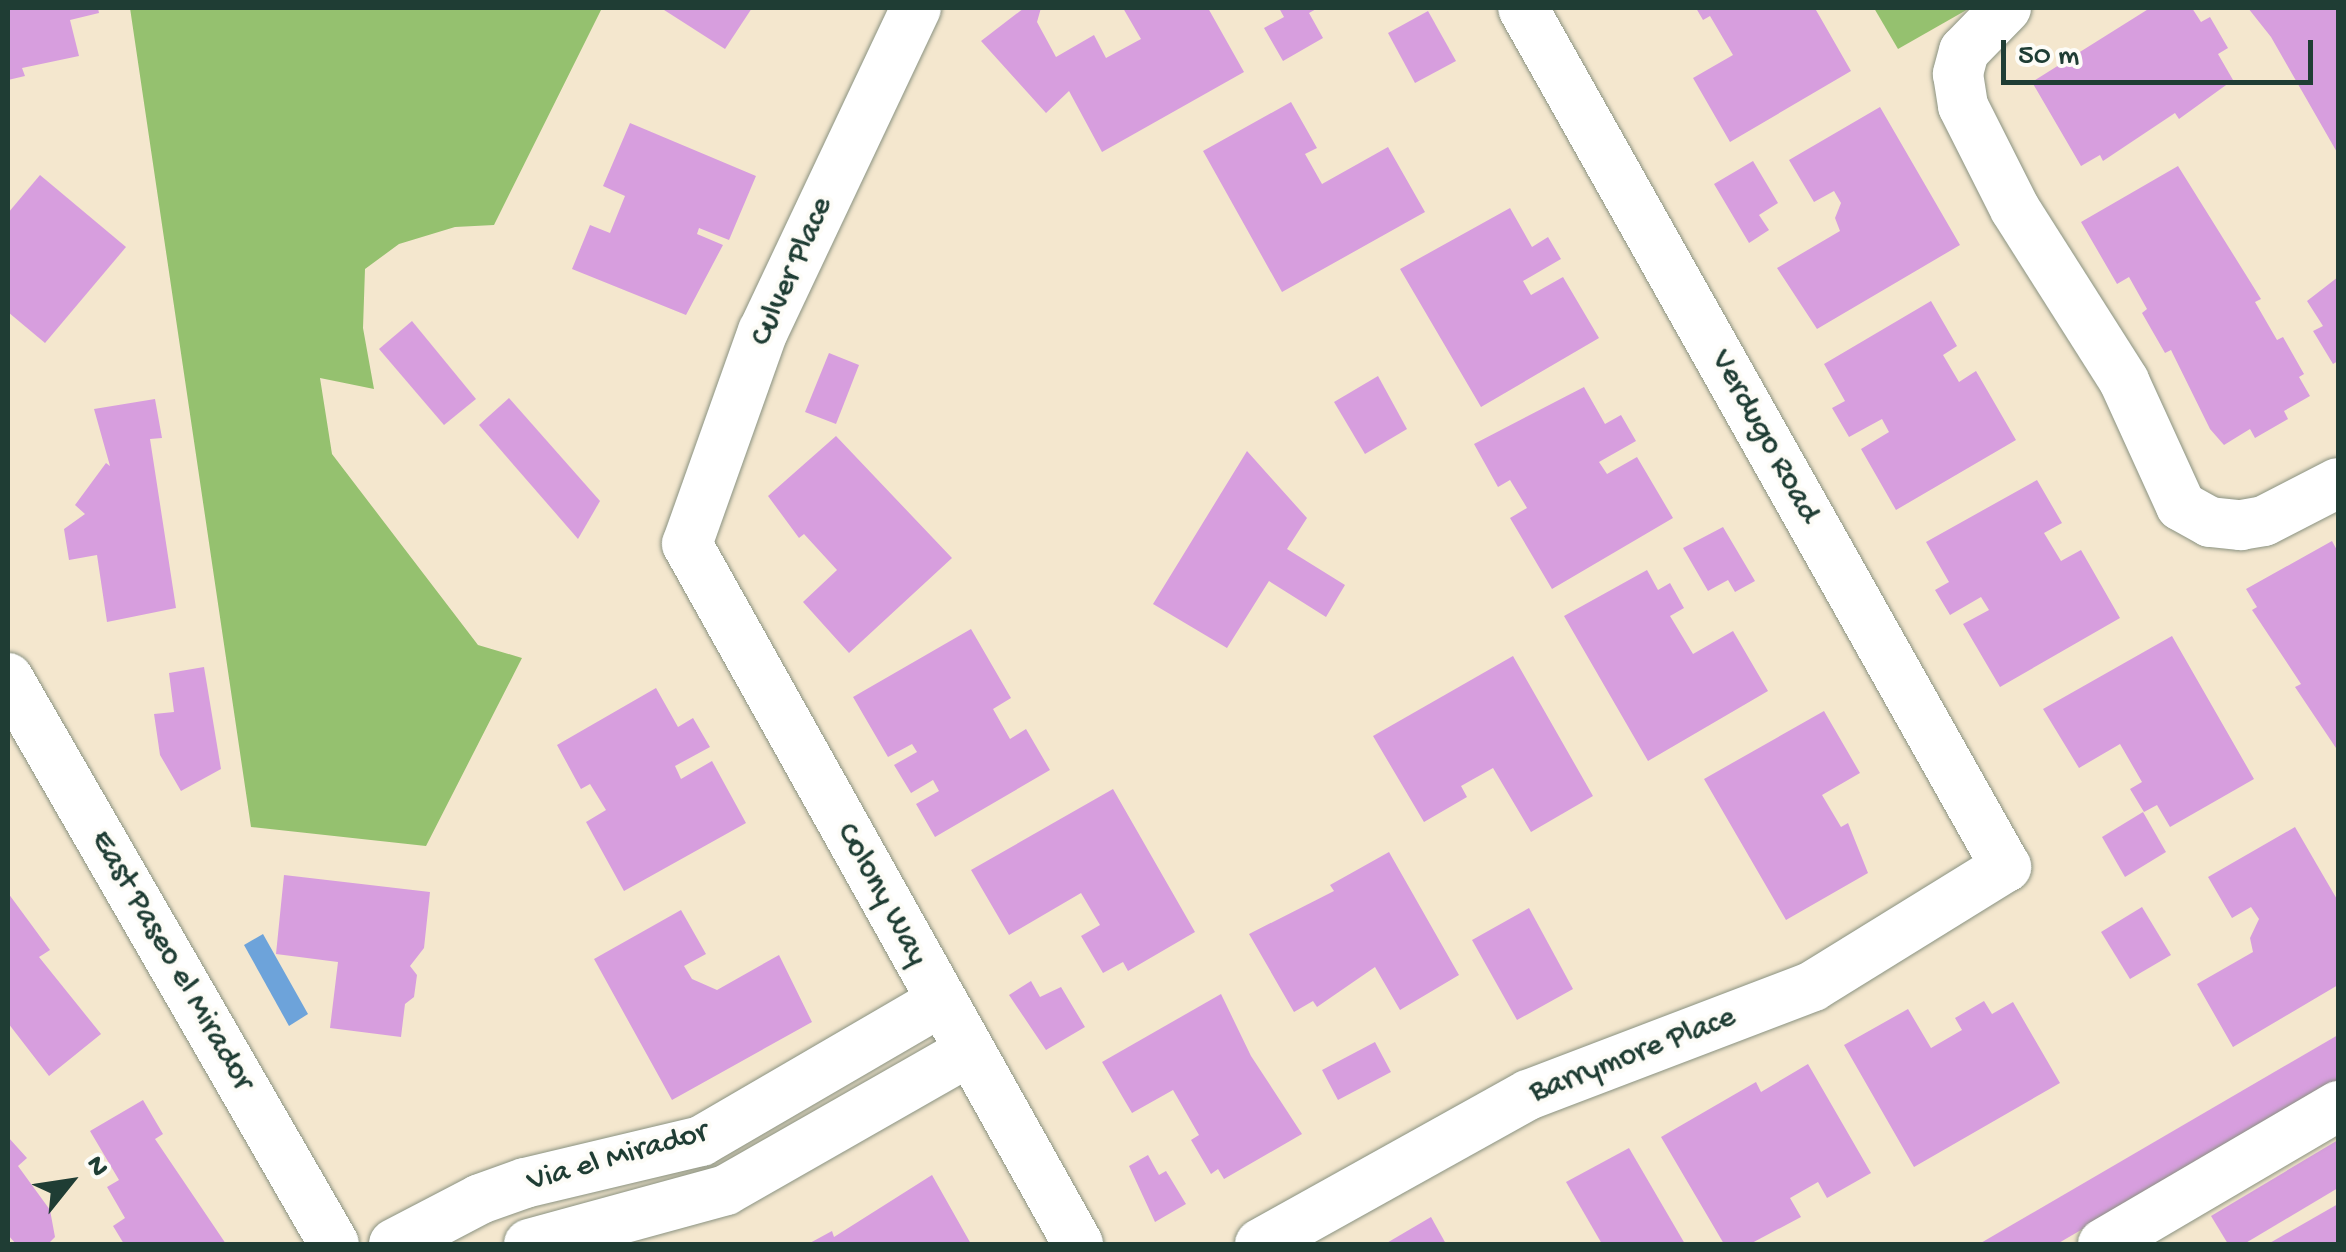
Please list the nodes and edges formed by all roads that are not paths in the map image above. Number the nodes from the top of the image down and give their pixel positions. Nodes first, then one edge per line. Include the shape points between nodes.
1 (916, 8) edge
2 (1523, 8) edge
3 (2006, 8) edge
4 (2338, 482) edge
5 (687, 544) joint
6 (8, 678) edge
7 (2006, 867) joint
8 (940, 1002) junction
9 (968, 1052) junction
10 (2338, 1106) edge
11 (334, 1244) edge
12 (394, 1244) edge
13 (529, 1244) edge
14 (1078, 1244) edge
15 (1260, 1244) edge
16 (2102, 1244) edge

1 - 5 street, Culver Place via 763,331
2 - 7 street, Verdugo Road
3 - 4 street via 1964,52 1958,74 1963,106 2015,209 2124,381 2181,506 2210,522 2241,525 2264,521
5 - 8 street, Colony Way
6 - 11 street, East Paseo el Mirador
7 - 15 street, Barrymore Place via 1813,986 1528,1095
8 - 9 street, Colony Way
8 - 12 street, Via el Mirador via 701,1141 525,1183
9 - 13 street, Via el Mirador via 726,1190
9 - 14 street, Colony Way
10 - 16 street

